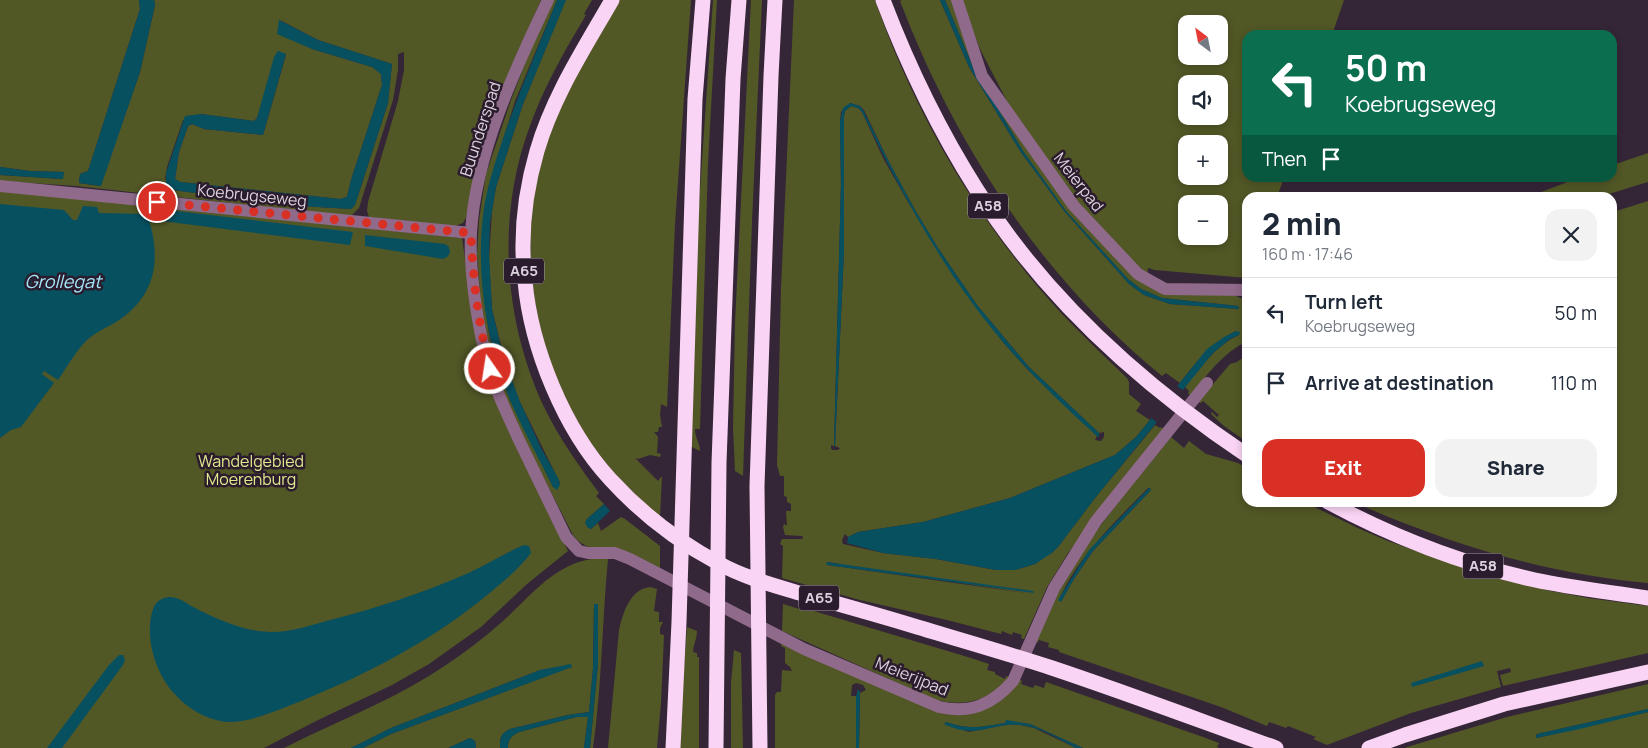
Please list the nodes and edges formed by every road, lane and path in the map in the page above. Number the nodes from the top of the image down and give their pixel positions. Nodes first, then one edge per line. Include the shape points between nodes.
1 (548, 0) edge
2 (612, 0) edge
3 (703, 0) edge
4 (739, 0) edge
5 (775, 0) edge
6 (883, 0) edge
7 (957, 0) edge
8 (0, 186) edge
9 (471, 233) junction
10 (1242, 290) edge
11 (1207, 382) dead end
12 (1242, 452) edge
13 (1337, 507) edge
14 (579, 551) joint
15 (1648, 598) edge
16 (1648, 672) edge
17 (673, 748) edge
18 (716, 748) edge
19 (760, 748) edge
20 (1276, 748) edge
21 (1369, 748) edge

1 - 9 street, Buunderspad via 507,92 486,151
2 - 20 highway, A65 via 554,104 536,154 526,211 524,280 538,346 549,378 574,430 608,478 677,539 721,565 768,584 1052,668
3 - 17 highway via 695,99 680,622
4 - 18 highway via 733,79 719,463
5 - 19 highway via 757,486
6 - 12 highway, A58 via 902,50 938,123 977,190 1026,258 1083,322 1143,378
7 - 10 street, Meierpad via 982,76 1074,206 1138,274 1165,290
8 - 9 street, Koebrugseweg
9 - 14 street, Buunderspad via 478,321 490,369 566,537
11 - 14 street, Meierijpad via 1096,521 1054,588 1013,681 1002,693 970,709 939,707 804,648 630,559 615,553
13 - 15 highway, A58 via 1372,526 1442,554 1535,580
16 - 21 highway via 1504,704

